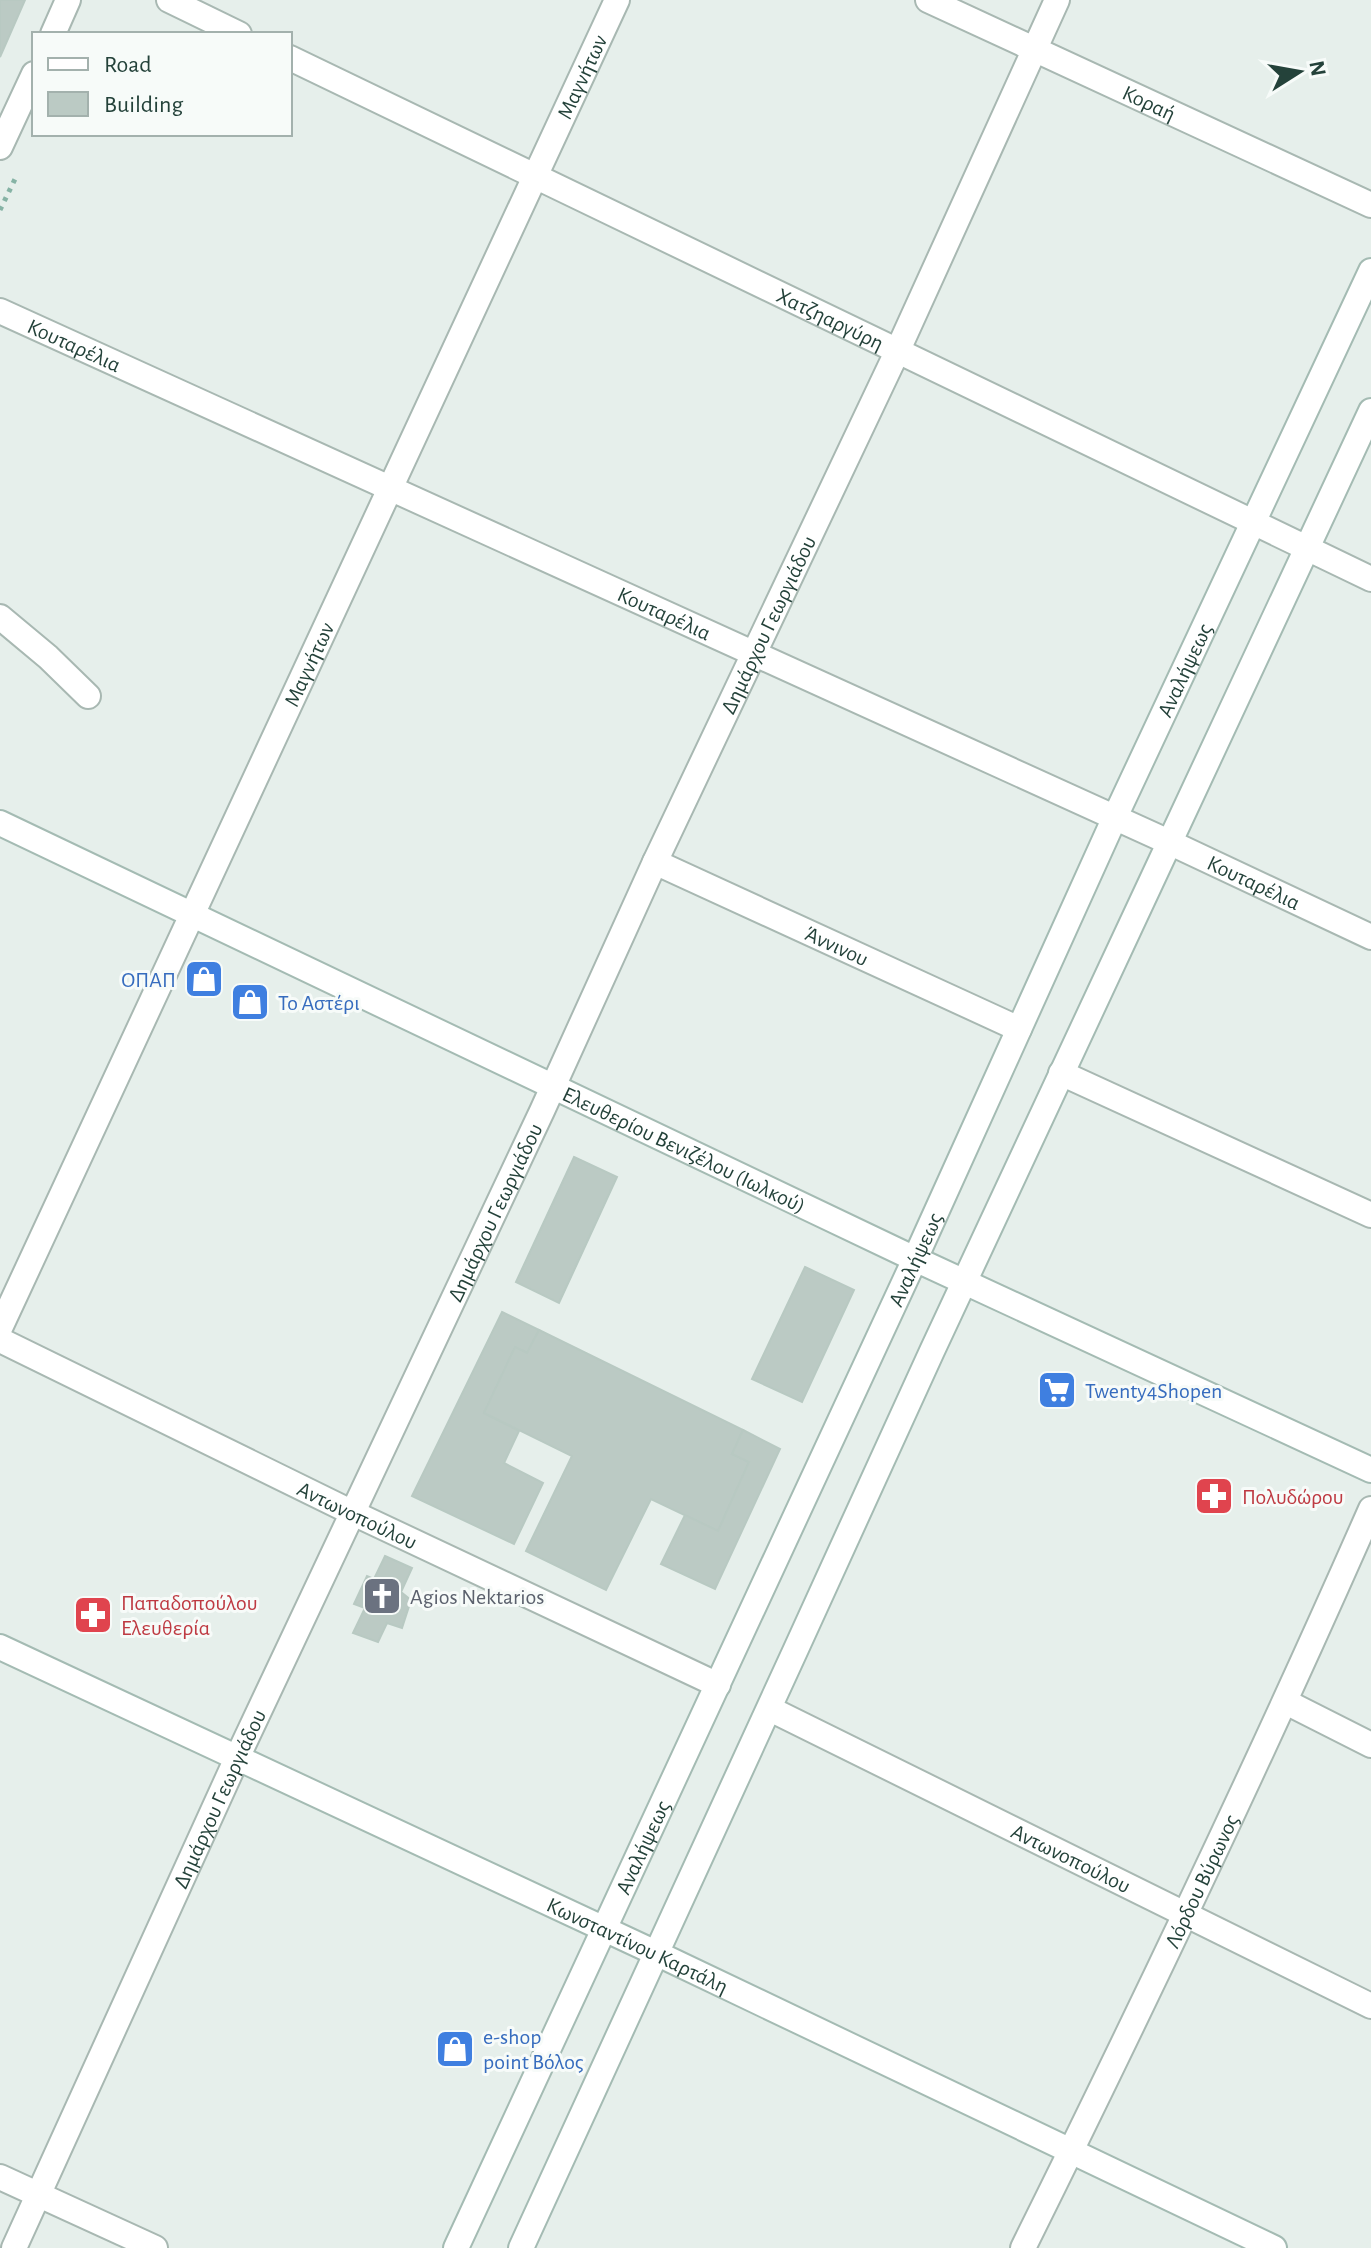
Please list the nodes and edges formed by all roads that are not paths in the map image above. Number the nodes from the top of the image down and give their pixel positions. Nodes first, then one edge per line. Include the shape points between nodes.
1 (68, 0) edge
2 (169, 0) edge
3 (617, 0) edge
4 (928, 0) edge
5 (1057, 0) edge
6 (54, 32) edge
7 (235, 32) edge
8 (1034, 47) junction
9 (292, 59) edge
10 (32, 78) edge
11 (0, 147) edge
12 (535, 177) junction
13 (1371, 205) edge
14 (1371, 271) edge
15 (0, 311) edge
16 (897, 352) junction
17 (1371, 411) edge
18 (391, 489) junction
19 (1253, 524) junction
20 (1307, 549) junction
21 (1371, 579) edge
22 (0, 617) edge
23 (754, 654) junction
24 (88, 696) dead end
25 (1115, 817) junction
26 (0, 823) edge
27 (1171, 843) junction
28 (655, 862) junction
29 (192, 914) junction
30 (1371, 937) edge
31 (1019, 1029) junction
32 (1061, 1073) junction
33 (553, 1086) junction
34 (1371, 1215) edge
35 (915, 1259) junction
36 (965, 1281) junction
37 (0, 1328) edge
38 (0, 1340) edge
39 (1371, 1470) edge
40 (1371, 1509) edge
41 (353, 1513) junction
42 (0, 1647) edge
43 (718, 1685) junction
44 (1286, 1702) junction
45 (770, 1709) junction
46 (1371, 1745) edge
47 (237, 1758) junction
48 (1187, 1914) junction
49 (605, 1929) junction
50 (658, 1954) junction
51 (1371, 2006) edge
52 (1071, 2151) junction
53 (0, 2177) edge
54 (38, 2194) junction
55 (14, 2248) edge
56 (155, 2248) edge
57 (456, 2248) edge
58 (521, 2248) edge
59 (1023, 2248) edge
60 (1274, 2248) edge

1 - 6 street
2 - 7 street
3 - 12 street, Μαγνήτων
4 - 8 street, Κοραή
5 - 8 street, Δημάρχου Γεωργιάδου
8 - 13 street, Κοραή
8 - 16 street, Δημάρχου Γεωργιάδου
9 - 12 street, Χατζηαργύρη
10 - 11 street
12 - 16 street, Χατζηαργύρη
12 - 18 street, Μαγνήτων
14 - 19 street, Αναλήψεως
15 - 18 street, Κουταρέλια
16 - 19 street, Χατζηαργύρη
16 - 23 street, Δημάρχου Γεωργιάδου
17 - 20 street
18 - 23 street, Κουταρέλια
18 - 29 street, Μαγνήτων
19 - 20 street, Χατζηαργύρη
19 - 25 street, Αναλήψεως
20 - 21 street, Χατζηαργύρη
20 - 27 street
22 - 24 street
23 - 25 street, Κουταρέλια
23 - 28 street, Δημάρχου Γεωργιάδου
25 - 27 street, Κουταρέλια
25 - 31 street, Αναλήψεως
26 - 29 street, Ελευθερίου Βενιζέλου (Ιωλκού)
27 - 30 street, Κουταρέλια
27 - 32 street
28 - 31 street, Άννινου
28 - 33 street, Δημάρχου Γεωργιάδου
29 - 33 street, Ελευθερίου Βενιζέλου (Ιωλκού)
29 - 37 street, Μαγνήτων
31 - 35 street, Αναλήψεως
32 - 34 street
32 - 36 street
33 - 35 street, Ελευθερίου Βενιζέλου (Ιωλκού)
33 - 41 street, Δημάρχου Γεωργιάδου
35 - 36 street, Ελευθερίου Βενιζέλου (Ιωλκού)
35 - 43 street, Αναλήψεως
36 - 39 street, Ελευθερίου Βενιζέλου (Ιωλκού)
36 - 45 street
38 - 41 street, Αντωνοπούλου
40 - 44 street, Λόρδου Βύρωνος
41 - 43 street, Αντωνοπούλου
41 - 47 street, Δημάρχου Γεωργιάδου
42 - 47 street, Κωνσταντίνου Καρτάλη
43 - 49 street, Αναλήψεως
44 - 46 street
44 - 48 street, Λόρδου Βύρωνος
45 - 48 street, Αντωνοπούλου
45 - 50 street
47 - 49 street, Κωνσταντίνου Καρτάλη
47 - 54 street, Δημάρχου Γεωργιάδου
48 - 51 street, Αντωνοπούλου
48 - 52 street, Λόρδου Βύρωνος
49 - 50 street, Κωνσταντίνου Καρτάλη
49 - 57 street, Αναλήψεως
50 - 52 street, Κωνσταντίνου Καρτάλη
50 - 58 street
52 - 59 street, Λόρδου Βύρωνος
52 - 60 street, Κωνσταντίνου Καρτάλη
53 - 54 street
54 - 55 street, Δημάρχου Γεωργιάδου
54 - 56 street

